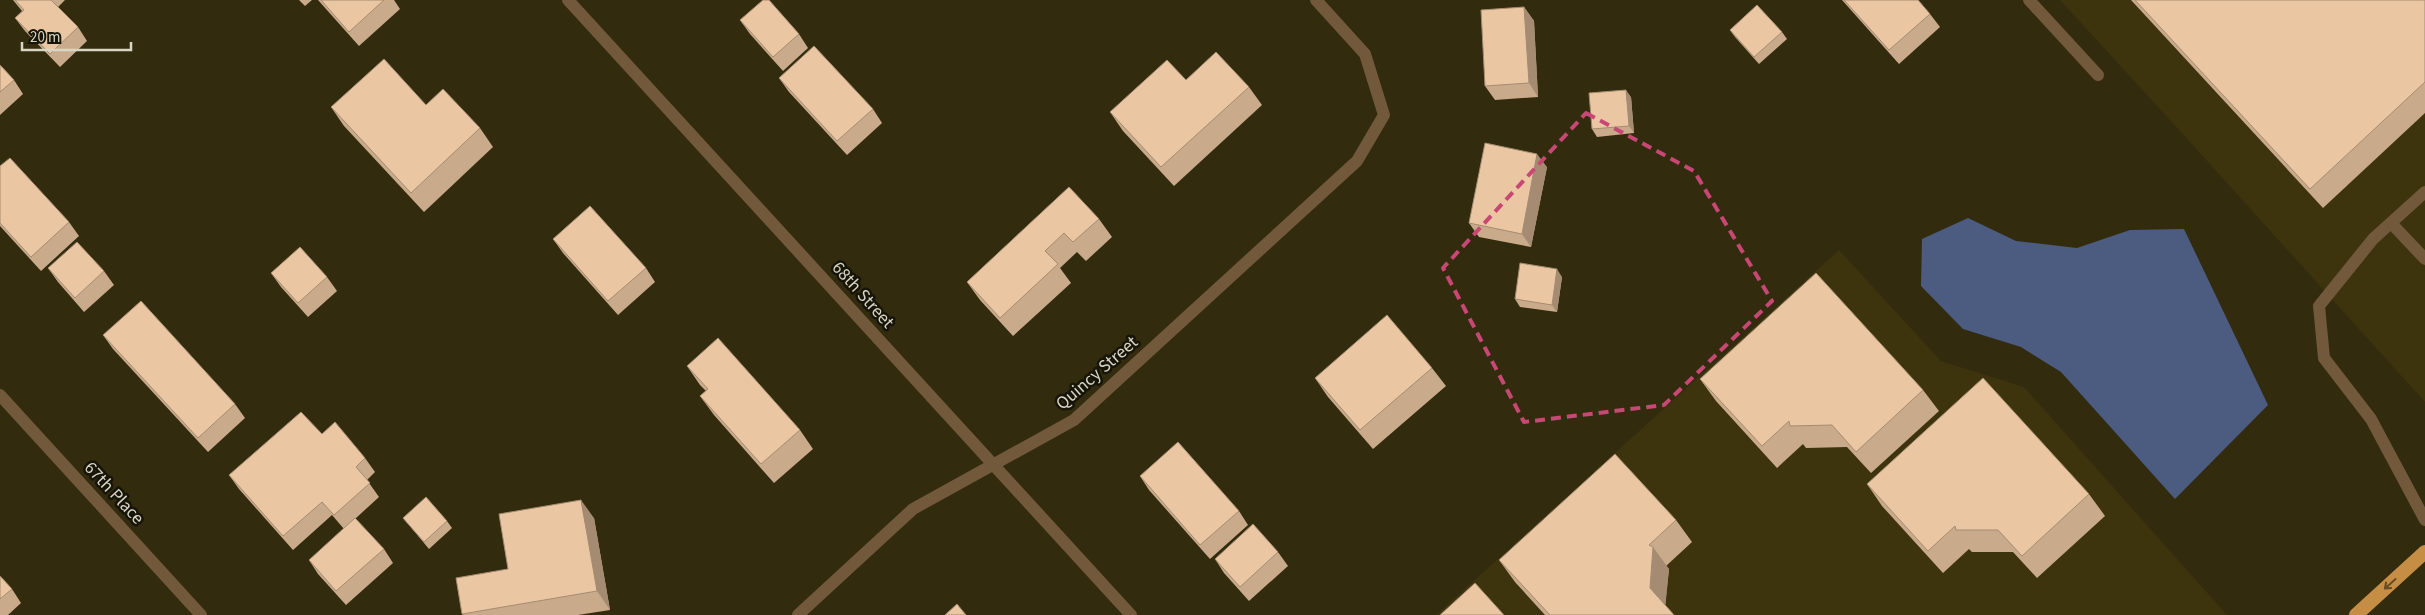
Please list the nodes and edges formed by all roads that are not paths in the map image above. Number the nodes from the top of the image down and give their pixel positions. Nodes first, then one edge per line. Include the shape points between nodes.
1 (568, 0) edge
2 (1316, 0) edge
3 (2029, 0) edge
4 (2098, 75) dead end
5 (2425, 192) edge
6 (2391, 223) junction
7 (2425, 259) edge
8 (0, 395) edge
9 (994, 464) junction
10 (2425, 520) edge
11 (2425, 552) edge
12 (201, 615) edge
13 (798, 615) edge
14 (1131, 615) edge
15 (2356, 615) edge

1 - 9 street, 68th Street
2 - 9 street, Quincy Street via 1365,54 1384,115 1357,161 1074,420
3 - 4 street
5 - 6 street
6 - 7 street
6 - 10 street via 2319,306 2324,358 2371,419
8 - 12 street, 67th Place
9 - 13 street, Quincy Street via 913,509
9 - 14 street, 68th Street
11 -> 15 highway

